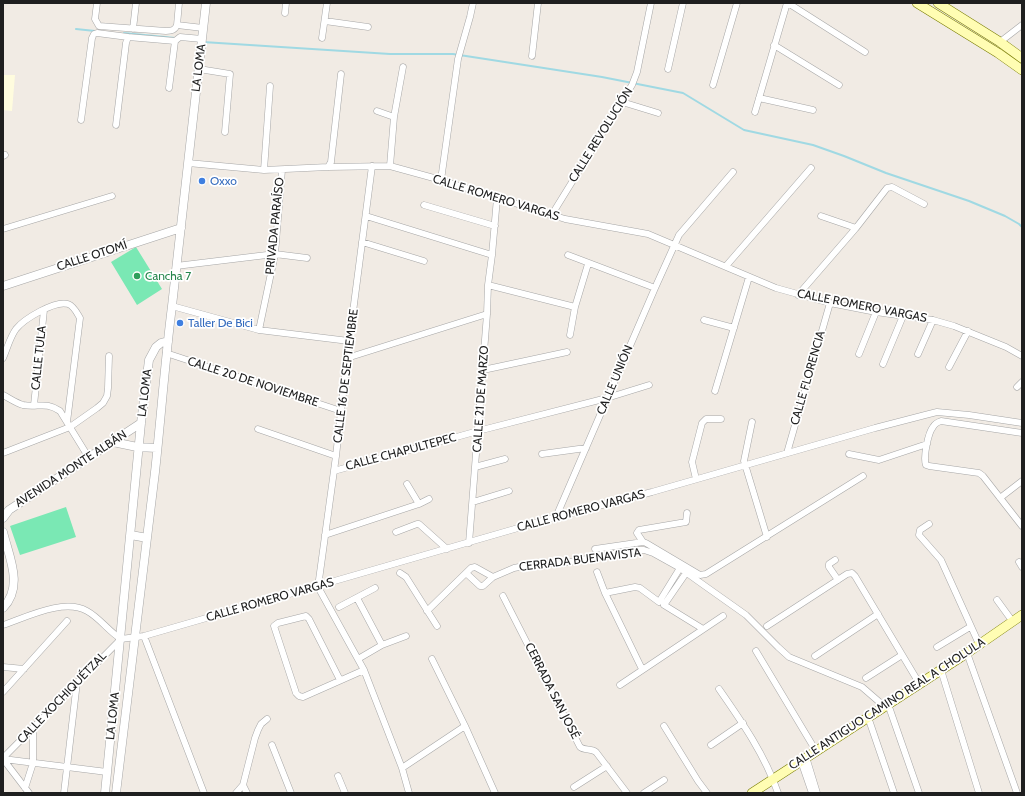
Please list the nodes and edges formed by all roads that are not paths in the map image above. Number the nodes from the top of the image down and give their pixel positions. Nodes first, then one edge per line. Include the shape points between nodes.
1 (97, 3) edge
2 (136, 3) edge
3 (179, 3) edge
4 (206, 3) edge
5 (286, 3) edge
6 (327, 3) edge
7 (473, 3) edge
8 (538, 3) edge
9 (651, 3) edge
10 (683, 3) edge
11 (737, 3) edge
12 (787, 3) edge
13 (917, 3) edge
14 (938, 3) edge
15 (285, 13) dead end
16 (325, 21) junction
17 (177, 25) junction
18 (1022, 25) edge
19 (368, 27) dead end
20 (203, 28) junction
21 (133, 29) junction
22 (128, 37) junction
23 (322, 38) dead end
24 (202, 39) junction
25 (175, 41) junction
26 (1000, 42) junction
27 (774, 45) junction
28 (865, 52) dead end
29 (532, 56) dead end
30 (1022, 58) edge
31 (402, 67) dead end
32 (199, 69) junction
33 (668, 69) dead end
34 (1022, 70) edge
35 (341, 74) dead end
36 (713, 85) dead end
37 (839, 85) dead end
38 (270, 86) dead end
39 (169, 88) dead end
40 (759, 98) junction
41 (622, 102) junction
42 (813, 110) dead end
43 (377, 111) dead end
44 (755, 112) dead end
45 (658, 113) dead end
46 (394, 117) junction
47 (81, 120) dead end
48 (116, 125) dead end
49 (225, 132) dead end
50 (188, 163) junction
51 (372, 166) junction
52 (390, 166) junction
53 (328, 167) junction
54 (811, 168) dead end
55 (264, 170) junction
56 (282, 170) junction
57 (733, 172) dead end
58 (441, 180) junction
59 (112, 196) dead end
60 (497, 198) junction
61 (924, 204) dead end
62 (424, 205) dead end
63 (366, 216) junction
64 (551, 216) junction
65 (821, 216) dead end
66 (495, 226) junction
67 (181, 228) junction
68 (856, 228) junction
69 (3, 229) edge
70 (362, 242) junction
71 (675, 244) junction
72 (275, 254) junction
73 (492, 255) junction
74 (568, 255) dead end
75 (307, 258) dead end
76 (424, 261) dead end
77 (588, 264) junction
78 (176, 266) junction
79 (726, 266) junction
80 (749, 277) junction
81 (488, 285) junction
82 (3, 286) edge
83 (655, 288) junction
84 (798, 295) junction
85 (830, 302) junction
86 (172, 306) junction
87 (575, 308) junction
88 (44, 310) junction
89 (876, 312) junction
90 (487, 314) junction
91 (903, 316) junction
92 (704, 320) dead end
93 (933, 320) junction
94 (734, 328) junction
95 (259, 330) junction
96 (968, 331) junction
97 (570, 335) dead end
98 (168, 341) junction
99 (349, 341) junction
100 (567, 352) dead end
101 (166, 353) junction
102 (859, 354) dead end
103 (918, 354) dead end
104 (109, 356) dead end
105 (1022, 356) edge
106 (3, 358) edge
107 (347, 358) junction
108 (883, 364) dead end
109 (949, 367) dead end
110 (482, 370) junction
111 (649, 385) dead end
112 (715, 391) dead end
113 (3, 395) edge
114 (607, 398) junction
115 (34, 405) junction
116 (341, 411) junction
117 (721, 419) dead end
118 (752, 422) dead end
119 (141, 423) junction
120 (1022, 423) edge
121 (69, 425) junction
122 (258, 430) dead end
123 (478, 431) junction
124 (1022, 433) edge
125 (113, 442) junction
126 (927, 444) junction
127 (139, 447) junction
128 (157, 448) junction
129 (586, 448) junction
130 (787, 452) junction
131 (3, 453) edge
132 (542, 454) dead end
133 (849, 454) dead end
134 (336, 456) junction
135 (88, 458) junction
136 (505, 459) dead end
137 (745, 465) junction
138 (476, 467) junction
139 (334, 471) junction
140 (863, 476) dead end
141 (696, 479) junction
142 (1022, 481) edge
143 (407, 484) dead end
144 (509, 491) dead end
145 (1000, 498) junction
146 (430, 499) dead end
147 (473, 502) junction
148 (419, 504) junction
149 (687, 513) dead end
150 (556, 517) junction
151 (3, 518) edge
152 (929, 524) dead end
153 (1022, 526) edge
154 (3, 532) edge
155 (396, 532) dead end
156 (131, 535) junction
157 (325, 535) junction
158 (767, 536) junction
159 (147, 538) junction
160 (643, 542) junction
161 (469, 543) junction
162 (446, 549) junction
163 (595, 549) dead end
164 (835, 560) dead end
165 (680, 568) junction
166 (597, 572) dead end
167 (686, 572) junction
168 (400, 573) dead end
169 (466, 573) junction
170 (703, 575) junction
171 (493, 577) junction
172 (838, 580) junction
173 (698, 581) junction
174 (318, 587) junction
175 (375, 588) dead end
176 (605, 593) junction
177 (503, 596) dead end
178 (357, 598) junction
179 (998, 600) dead end
180 (339, 607) dead end
181 (3, 608) edge
182 (427, 611) junction
183 (878, 614) junction
184 (1022, 615) edge
185 (723, 616) dead end
186 (67, 621) dead end
187 (1013, 622) junction
188 (3, 625) edge
189 (437, 626) dead end
190 (767, 626) dead end
191 (970, 627) junction
192 (703, 629) junction
193 (144, 636) junction
194 (406, 636) dead end
195 (135, 637) junction
196 (120, 639) junction
197 (979, 644) junction
198 (382, 645) junction
199 (937, 647) dead end
200 (756, 651) dead end
201 (967, 653) junction
202 (902, 655) junction
203 (815, 656) dead end
204 (358, 659) junction
205 (432, 659) dead end
206 (3, 667) edge
207 (24, 669) junction
208 (642, 669) junction
209 (364, 670) junction
210 (941, 670) junction
211 (866, 678) dead end
212 (340, 680) junction
213 (77, 682) junction
214 (919, 683) junction
215 (620, 685) dead end
216 (719, 689) dead end
217 (3, 692) edge
218 (886, 705) junction
219 (868, 717) junction
220 (267, 719) dead end
221 (743, 723) junction
222 (465, 726) junction
223 (664, 726) dead end
224 (33, 727) junction
225 (272, 745) dead end
226 (711, 745) dead end
227 (816, 751) junction
228 (3, 759) edge
229 (804, 759) junction
230 (33, 762) junction
231 (607, 766) junction
232 (68, 767) junction
233 (402, 768) junction
234 (107, 772) junction
235 (338, 776) dead end
236 (773, 779) junction
237 (664, 780) dead end
238 (243, 785) junction
239 (574, 787) dead end
240 (1022, 787) edge
241 (27, 791) edge
242 (1016, 791) edge
243 (64, 793) edge
244 (105, 793) edge
245 (116, 793) edge
246 (204, 793) edge
247 (236, 793) edge
248 (247, 793) edge
249 (291, 793) edge
250 (345, 793) edge
251 (408, 793) edge
252 (495, 793) edge
253 (626, 793) edge
254 (644, 793) edge
255 (707, 793) edge
256 (752, 793) edge
257 (778, 793) edge
258 (812, 793) edge
259 (817, 793) edge
260 (894, 793) edge
261 (919, 793) edge
262 (979, 793) edge

1 - 21 street via 95,19 99,26
2 - 21 street
3 - 17 street
4 - 20 street, LA LOMA
5 - 15 street
6 - 16 street
7 - 58 street via 458,59
8 - 29 street
9 - 41 street, CALLE REVOLUCIÓN via 637,72
10 - 33 street
11 - 36 street
12 - 27 street
12 - 28 street
13 - 34 main road
14 - 26 main road
16 - 19 street
16 - 23 street
17 - 20 street
17 - 21 street via 173,31
18 - 26 street
20 - 24 street, LA LOMA
22 - 25 street
22 - 47 street via 94,34
22 - 48 street
24 - 25 street via 180,37
24 - 32 street, LA LOMA
25 - 39 street
26 - 30 main road
27 - 37 street
27 - 40 street
31 - 46 street
32 - 49 street via 230,74
32 - 50 street, LA LOMA
35 - 53 street via 331,162
38 - 55 street
40 - 42 street
40 - 44 street
41 - 45 street
41 - 64 street, CALLE REVOLUCIÓN
43 - 46 street
46 - 52 street
50 - 55 street, CALLE ROMERO VARGAS
50 - 67 street, LA LOMA
51 - 52 street, CALLE ROMERO VARGAS
51 - 53 street, CALLE ROMERO VARGAS
51 - 63 street, CALLE 16 DE SEPTIEMBRE
52 - 58 street, CALLE ROMERO VARGAS
53 - 56 street, CALLE ROMERO VARGAS
54 - 79 street
55 - 56 street, CALLE ROMERO VARGAS
56 - 72 street, PRIVADA PARAÍSO
57 - 71 street, CALLE UNIÓN via 682,230
58 - 60 street, CALLE ROMERO VARGAS
59 - 69 street
60 - 64 street, CALLE ROMERO VARGAS
60 - 66 street, CALLE 21 DE MARZO
61 - 68 street via 892,187 887,188
62 - 66 street
63 - 70 street, CALLE 16 DE SEPTIEMBRE
63 - 73 street
64 - 71 street, CALLE ROMERO VARGAS via 648,234
65 - 68 street
66 - 73 street, CALLE 21 DE MARZO
67 - 78 street, LA LOMA
67 - 82 street, CALLE OTOMÍ
68 - 84 street
70 - 76 street
70 - 99 street, CALLE 16 DE SEPTIEMBRE
71 - 79 street, CALLE ROMERO VARGAS
71 - 83 street, CALLE UNIÓN
72 - 75 street
72 - 78 street
72 - 95 street, PRIVADA PARAÍSO
73 - 81 street, CALLE 21 DE MARZO
74 - 77 street
77 - 83 street
77 - 87 street
78 - 86 street, LA LOMA
79 - 80 street, CALLE ROMERO VARGAS
80 - 84 street, CALLE ROMERO VARGAS
80 - 94 street
81 - 87 street
81 - 90 street, CALLE 21 DE MARZO
83 - 114 street, CALLE UNIÓN
84 - 85 street, CALLE ROMERO VARGAS
85 - 89 street, CALLE ROMERO VARGAS
85 - 130 street, CALLE FLORENCIA
86 - 95 street
86 - 98 street, LA LOMA
87 - 97 street
88 - 106 street via 23,321 15,330
88 - 115 street, CALLE TULA
88 - 121 street via 56,304 68,304 75,309 80,318
89 - 91 street, CALLE ROMERO VARGAS
89 - 102 street
90 - 107 street
90 - 110 street, CALLE 21 DE MARZO
91 - 93 street, CALLE ROMERO VARGAS
91 - 108 street
92 - 94 street
93 - 96 street, CALLE ROMERO VARGAS
93 - 103 street
94 - 112 street
95 - 99 street
96 - 105 street, CALLE ROMERO VARGAS
96 - 109 street
98 - 101 street
98 - 119 street, LA LOMA via 156,347 149,360
99 - 107 street, CALLE 16 DE SEPTIEMBRE
100 - 110 street
101 - 116 street, CALLE 20 DE NOVIEMBRE
101 - 128 street
104 - 121 street via 107,396 103,403
107 - 116 street, CALLE 16 DE SEPTIEMBRE
110 - 123 street, CALLE 21 DE MARZO
111 - 114 street, CALLE CHAPULTEPEC
113 - 115 street via 23,405
114 - 123 street, CALLE CHAPULTEPEC
114 - 129 street, CALLE UNIÓN
115 - 121 street via 53,406 60,411
116 - 134 street, CALLE 16 DE SEPTIEMBRE
117 - 141 street via 706,419 702,423 692,462
118 - 137 street via 744,456
119 - 125 street, AVENIDA MONTE ALBÁN
119 - 127 street, LA LOMA
120 - 130 street, CALLE ROMERO VARGAS via 969,415 933,413
121 - 131 street
121 - 135 street
122 - 134 street
123 - 138 street, CALLE 21 DE MARZO
123 - 139 street, CALLE CHAPULTEPEC
124 - 126 street via 941,421 934,425
125 - 127 street
125 - 135 street, AVENIDA MONTE ALBÁN
126 - 133 street via 879,460
126 - 145 street via 926,465 979,473
127 - 128 street
127 - 156 street, LA LOMA
128 - 159 street
129 - 132 street
129 - 150 street, CALLE UNIÓN
130 - 137 street, CALLE ROMERO VARGAS
134 - 139 street, CALLE 16 DE SEPTIEMBRE
135 - 151 street, AVENIDA MONTE ALBÁN via 9,510
136 - 138 street
137 - 141 street, CALLE ROMERO VARGAS
137 - 158 street
138 - 147 street, CALLE 21 DE MARZO
139 - 157 street, CALLE 16 DE SEPTIEMBRE
140 - 158 street
141 - 150 street, CALLE ROMERO VARGAS
142 - 145 street
143 - 148 street
144 - 147 street
145 - 153 street
146 - 148 street
147 - 161 street, CALLE 21 DE MARZO
148 - 157 street
149 - 160 street via 686,522 639,530 637,533
150 - 161 street, CALLE ROMERO VARGAS
152 - 191 street via 918,533 941,560
154 - 181 street via 15,580 11,596
155 - 162 street via 419,524
156 - 159 street
156 - 196 street, LA LOMA
157 - 174 street, CALLE 16 DE SEPTIEMBRE
158 - 170 street
159 - 195 street
160 - 163 street
160 - 170 street
161 - 162 street, CALLE ROMERO VARGAS
162 - 174 street, CALLE ROMERO VARGAS
164 - 172 street via 828,567
165 - 167 street, CERRADA BUENAVISTA
165 - 171 street, CERRADA BUENAVISTA via 652,553 635,550 570,562 529,565
165 - 176 street via 659,602 635,587
166 - 176 street
167 - 173 street, CERRADA BUENAVISTA
167 - 192 street via 664,605
168 - 182 street via 406,577
169 - 171 street via 473,567
169 - 171 street, CERRADA BUENAVISTA via 481,586
169 - 182 street
170 - 173 street
172 - 183 street via 852,573
172 - 190 street
173 - 218 street, CERRADA BUENAVISTA via 746,615 789,657 862,687
174 - 193 street, CALLE ROMERO VARGAS
174 - 204 street
175 - 178 street
176 - 208 street
177 - 231 street, CERRADA SAN JOSÉ via 580,747 594,750
178 - 180 street
178 - 198 street
179 - 187 street
182 - 189 street
183 - 202 street
183 - 203 street
184 - 187 main road, CALLE ANTIGUO CAMINO REAL A CHOLULA
185 - 192 street
186 - 207 street
187 - 197 main road, CALLE ANTIGUO CAMINO REAL A CHOLULA
188 - 196 street via 56,607 70,605 86,610
191 - 197 street
191 - 199 street
192 - 208 street
193 - 195 street, CALLE ROMERO VARGAS
193 - 246 street
194 - 198 street
195 - 196 street, CALLE ROMERO VARGAS
195 - 245 street
196 - 213 street, CALLE XOCHIQUÉTZAL
196 - 234 street, LA LOMA
197 - 201 main road, CALLE ANTIGUO CAMINO REAL A CHOLULA
198 - 204 street
200 - 227 street
201 - 210 main road, CALLE ANTIGUO CAMINO REAL A CHOLULA
201 - 242 street
202 - 211 street
202 - 214 street
204 - 209 street
205 - 222 street
206 - 207 street
207 - 217 street
208 - 215 street
209 - 212 street
209 - 233 street
210 - 214 main road, CALLE ANTIGUO CAMINO REAL A CHOLULA
210 - 262 street
212 - 212 street via 306,616 274,626 299,696
213 - 224 street, CALLE XOCHIQUÉTZAL
213 - 232 street
214 - 218 main road, CALLE ANTIGUO CAMINO REAL A CHOLULA
216 - 221 street
218 - 219 main road, CALLE ANTIGUO CAMINO REAL A CHOLULA
218 - 261 street
219 - 227 main road, CALLE ANTIGUO CAMINO REAL A CHOLULA
219 - 260 street
220 - 238 street via 261,724 255,738
221 - 226 street
221 - 236 street
222 - 233 street
222 - 252 street
223 - 255 street
224 - 228 street, CALLE XOCHIQUÉTZAL
224 - 230 street
225 - 249 street
227 - 229 main road, CALLE ANTIGUO CAMINO REAL A CHOLULA
228 - 230 street
228 - 241 street
229 - 236 main road, CALLE ANTIGUO CAMINO REAL A CHOLULA
229 - 258 street
229 - 259 street
230 - 232 street
230 - 241 street
231 - 239 street
231 - 253 street, CERRADA SAN JOSÉ
232 - 234 street
232 - 243 street
233 - 251 street
234 - 244 street, LA LOMA
235 - 250 street
236 - 256 main road, CALLE ANTIGUO CAMINO REAL A CHOLULA
236 - 257 street
237 - 254 street
238 - 247 street
238 - 248 street
240 - 242 street

